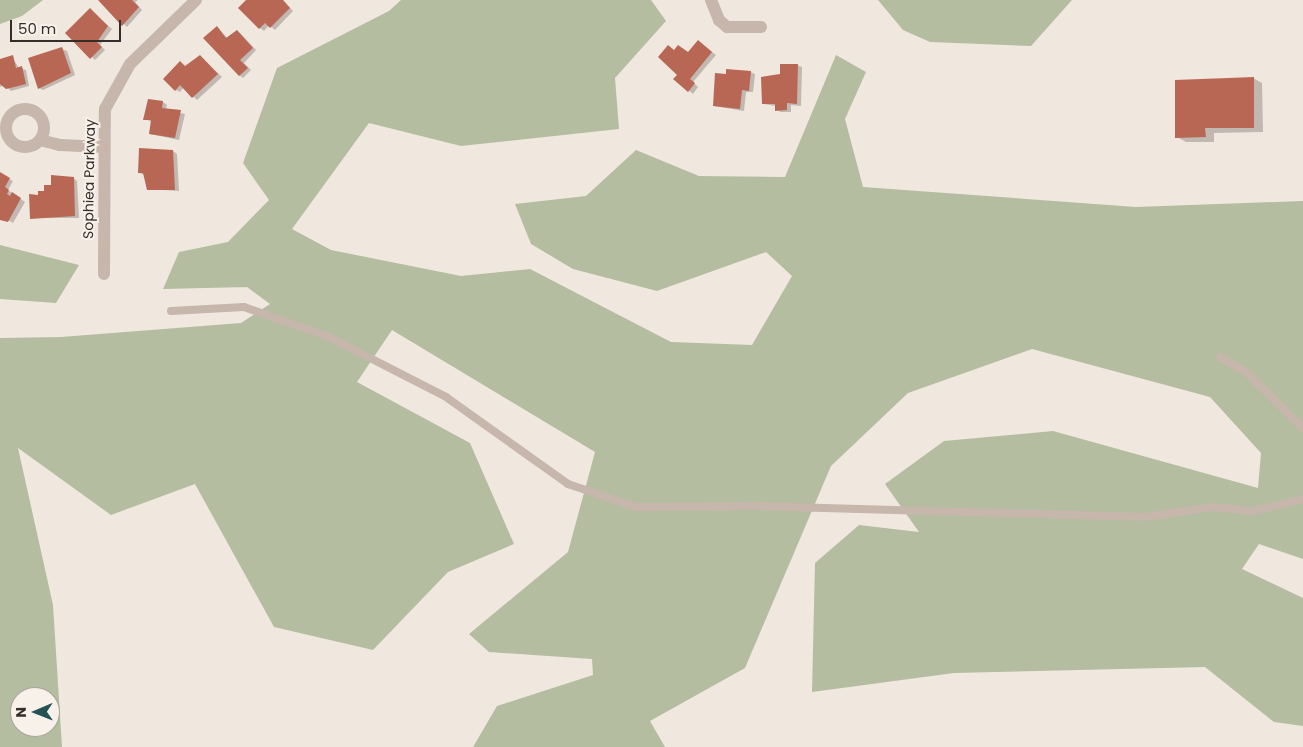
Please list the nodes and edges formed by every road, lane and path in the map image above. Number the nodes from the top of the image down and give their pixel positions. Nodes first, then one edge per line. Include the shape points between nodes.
1 (196, 0) edge
2 (711, 0) edge
3 (761, 27) dead end
4 (40, 140) dead end
5 (103, 147) junction
6 (104, 274) dead end
7 (171, 312) dead end
8 (1220, 357) dead end
9 (1303, 428) edge
10 (1303, 499) edge

1 - 5 street, Sophiea Parkway via 130,64 105,109
2 - 3 street via 719,20 727,27
4 - 5 street via 60,145
5 - 6 street, Sophiea Parkway
7 - 10 lane via 244,308 327,336 446,397 568,484 636,507 752,506 1145,517 1212,507 1253,511
8 - 9 lane via 1246,372

